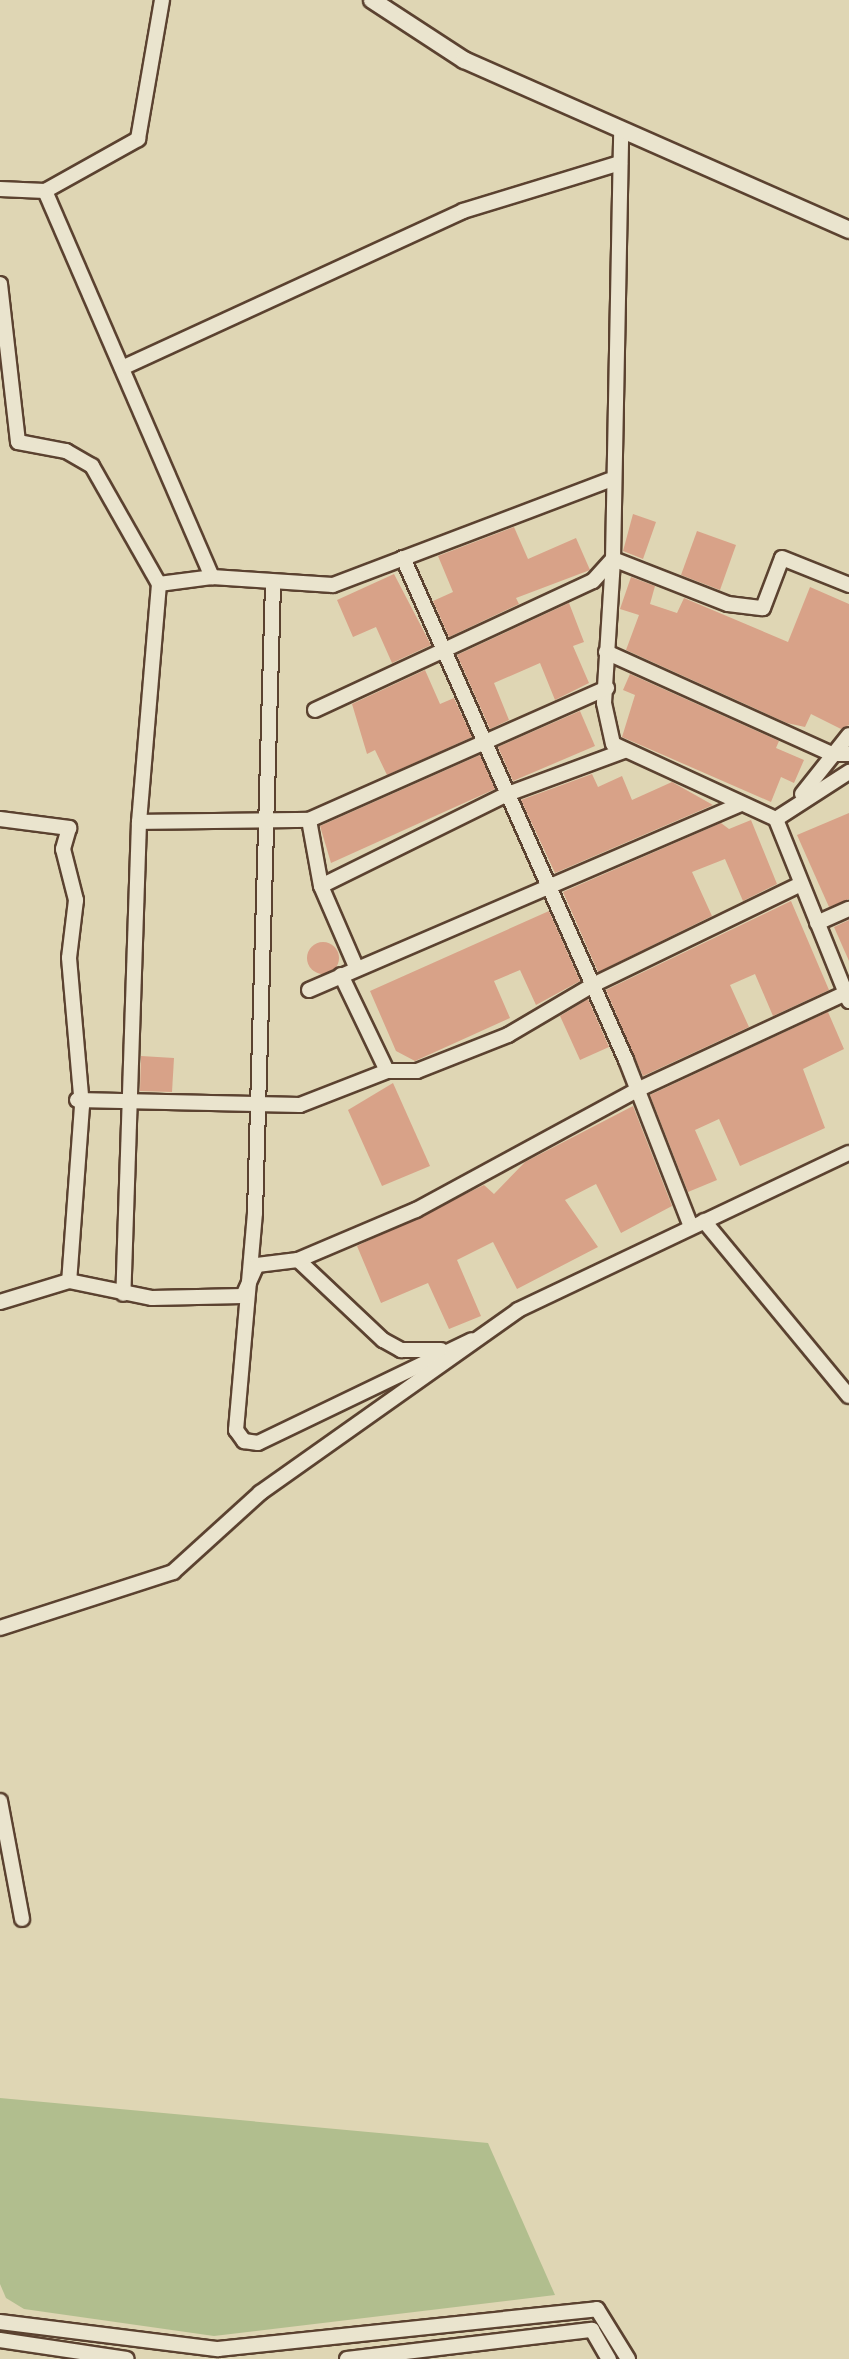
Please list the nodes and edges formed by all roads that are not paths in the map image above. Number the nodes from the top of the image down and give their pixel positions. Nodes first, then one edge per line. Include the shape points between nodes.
1 (162, 0) edge
2 (372, 0) edge
3 (621, 132) junction
4 (620, 163) junction
5 (0, 189) edge
6 (45, 191) junction
7 (849, 230) edge
8 (0, 284) edge
9 (122, 368) junction
10 (0, 430) edge
11 (16, 430) junction
12 (609, 480) junction
13 (403, 558) junction
14 (613, 559) junction
15 (212, 577) junction
16 (159, 584) junction
17 (273, 584) junction
18 (849, 585) edge
19 (443, 651) junction
20 (606, 652) junction
21 (607, 688) junction
22 (315, 710) dead end
23 (849, 735) edge
24 (481, 739) junction
25 (624, 751) junction
26 (832, 754) junction
27 (849, 754) edge
28 (849, 772) edge
29 (505, 795) junction
30 (797, 801) junction
31 (741, 804) junction
32 (0, 819) edge
33 (776, 819) junction
34 (309, 820) junction
35 (139, 822) junction
36 (266, 826) junction
37 (543, 885) junction
38 (799, 885) junction
39 (321, 886) junction
40 (849, 909) edge
41 (817, 923) junction
42 (356, 967) junction
43 (341, 975) junction
44 (593, 985) junction
45 (309, 990) dead end
46 (847, 998) edge
47 (387, 1071) junction
48 (635, 1091) junction
49 (77, 1100) junction
50 (129, 1100) junction
51 (258, 1106) junction
52 (849, 1153) edge
53 (698, 1224) junction
54 (298, 1260) junction
55 (69, 1281) junction
56 (123, 1294) junction
57 (243, 1296) junction
58 (0, 1302) edge
59 (472, 1340) junction
60 (849, 1396) edge
61 (0, 1628) edge
62 (0, 1801) edge
63 (22, 1919) dead end
64 (0, 2322) edge
65 (0, 2340) edge
66 (127, 2359) edge
67 (347, 2359) edge
68 (609, 2359) edge
69 (628, 2359) edge

1 - 6 street via 138,139
2 - 3 street via 464,60
3 - 4 street
3 - 7 street
4 - 9 street via 463,211
4 - 12 street
5 - 6 street
6 - 9 street
8 - 11 street
9 - 15 street
10 - 11 street
11 - 16 street via 18,442 66,451 92,466
12 - 13 street
12 - 14 street
13 - 17 street via 333,585
13 - 19 street
14 - 18 street via 728,604 763,608 782,558
14 - 19 street via 593,581
14 - 20 street
15 - 16 street
15 - 17 street
16 - 35 street
17 - 36 street
19 - 22 street
19 - 24 street
20 - 21 street
20 - 26 street
21 - 24 street
21 - 25 street via 607,727
23 - 26 street
24 - 29 street
24 - 34 street
25 - 29 street
25 - 31 street
26 - 27 street
26 - 30 street
28 - 30 street
29 - 37 street
29 - 39 street
30 - 33 street
31 - 33 street
31 - 37 street
32 - 49 street via 69,828 63,849 76,900 69,958
33 - 38 street
34 - 36 street
34 - 39 street
35 - 36 street
35 - 50 street
36 - 51 street
37 - 42 street
37 - 44 street
38 - 41 street
38 - 44 street
39 - 42 street
40 - 41 street
41 - 46 street
42 - 43 street
43 - 45 street
43 - 47 street
44 - 47 street via 508,1035 417,1071
44 - 48 street
46 - 48 street
47 - 51 street via 300,1105
48 - 53 street
48 - 54 street via 416,1210
49 - 50 street
49 - 55 street
50 - 51 street
50 - 56 street
51 - 57 street
52 - 53 street
53 - 59 street via 518,1310
53 - 60 street
54 - 57 street via 257,1265
54 - 59 street via 401,1350 433,1352
55 - 56 street
55 - 58 street
56 - 57 street
57 - 59 street via 233,1414 244,1441 258,1443
59 - 61 street via 260,1493 173,1572
62 - 63 street
64 - 69 street via 218,2349 597,2309
65 - 66 street
67 - 68 street via 592,2330

